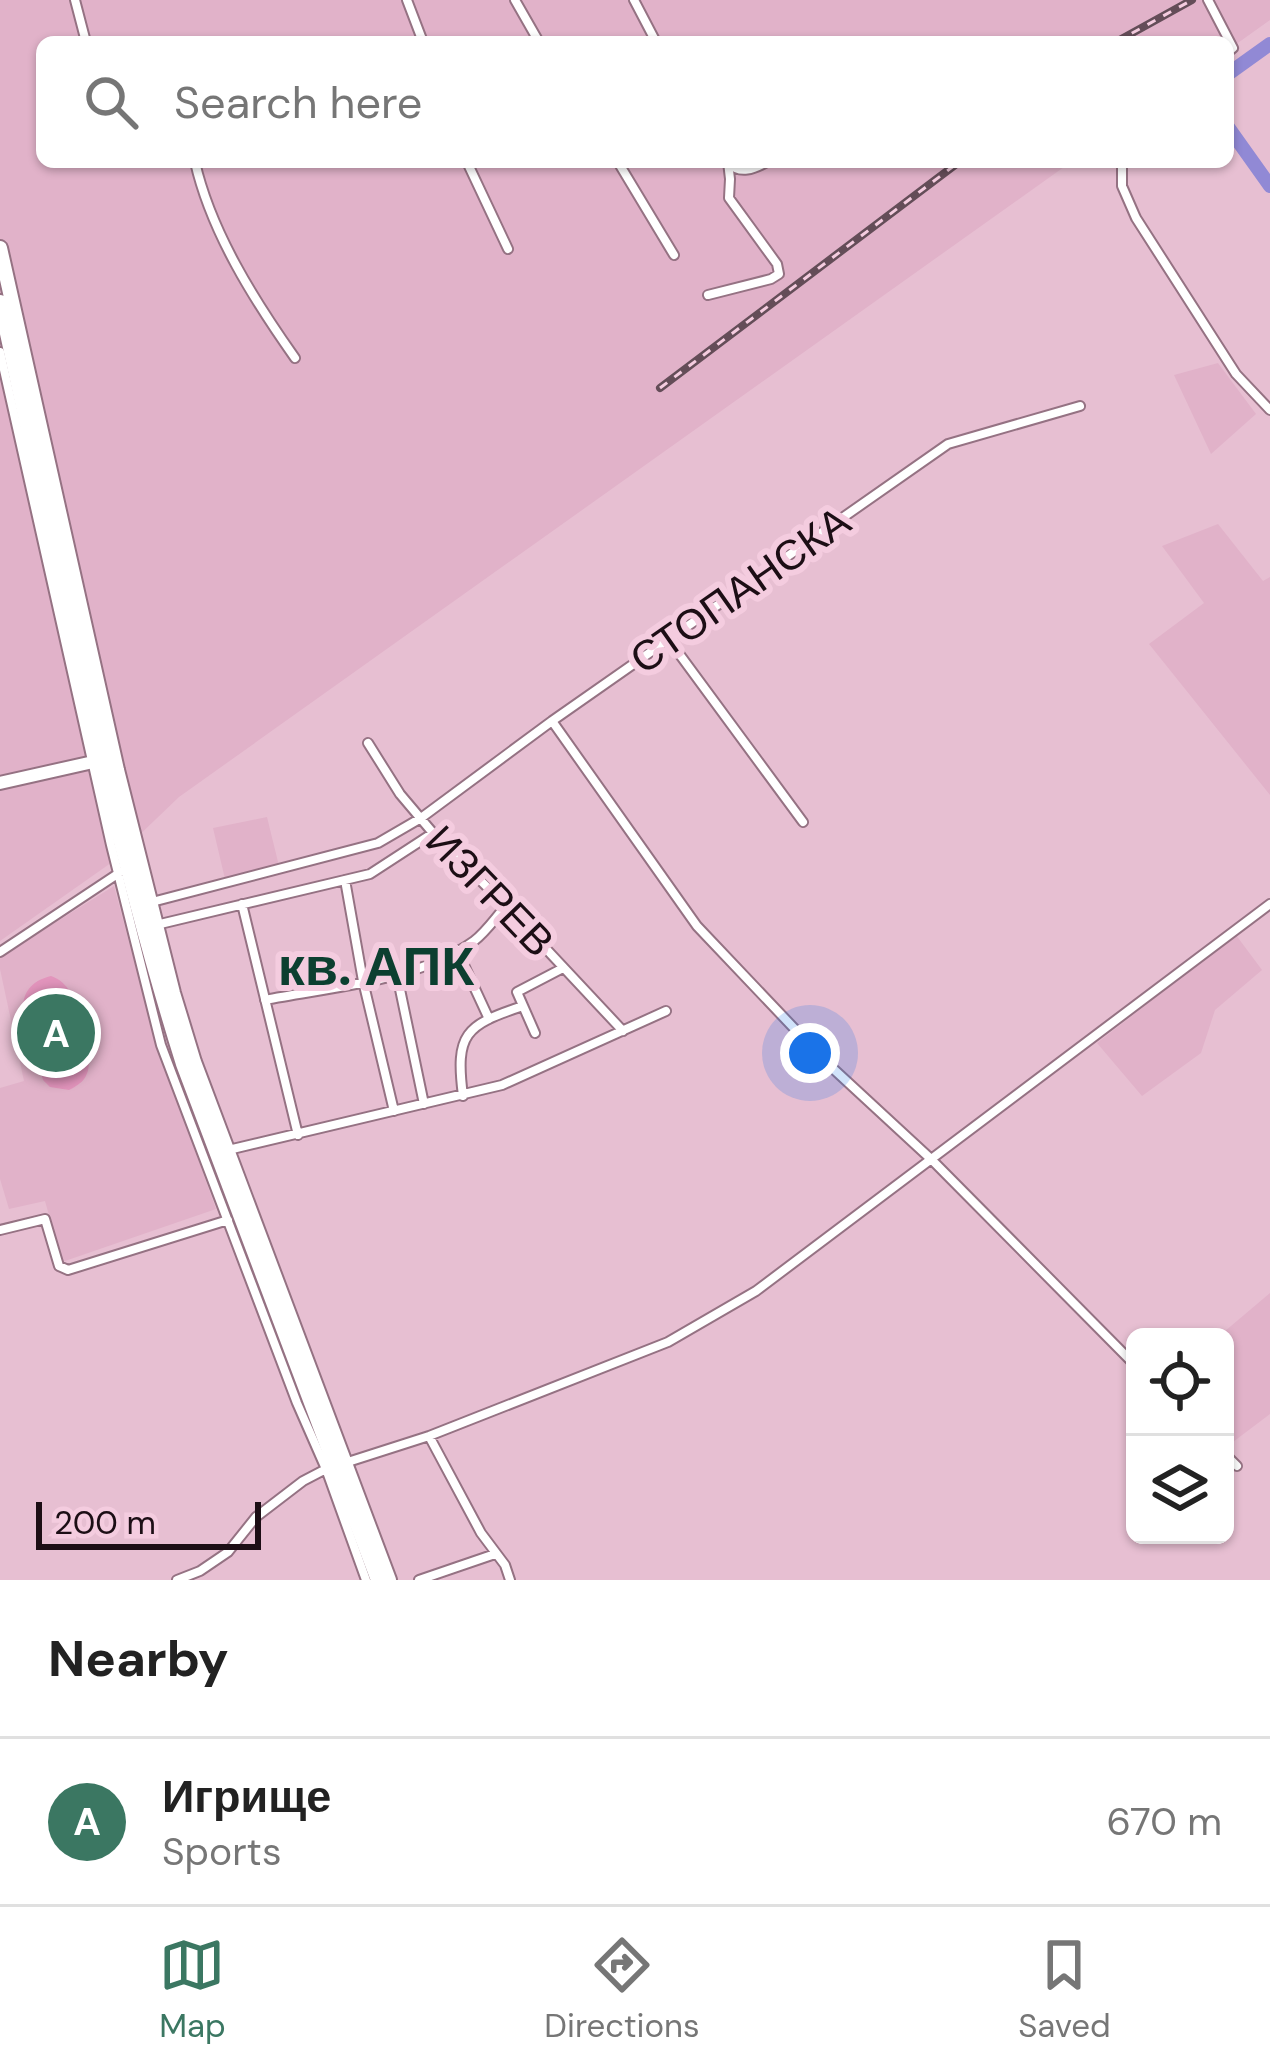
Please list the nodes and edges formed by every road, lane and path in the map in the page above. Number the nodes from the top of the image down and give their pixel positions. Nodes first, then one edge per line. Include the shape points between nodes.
1 (75, 0) edge
2 (407, 0) edge
3 (515, 0) edge
4 (634, 0) edge
5 (1208, 0) edge
6 (84, 36) edge
7 (421, 36) edge
8 (536, 36) edge
9 (653, 36) edge
10 (1227, 36) edge
11 (197, 168) edge
12 (470, 168) edge
13 (622, 168) edge
14 (729, 168) edge
15 (1122, 168) edge
16 (0, 248) edge
17 (508, 249) dead end
18 (674, 256) dead end
19 (708, 295) dead end
20 (0, 302) edge
21 (0, 352) edge
22 (295, 358) dead end
23 (1080, 406) dead end
24 (1270, 410) edge
25 (669, 640) junction
26 (552, 721) junction
27 (110, 740) junction
28 (368, 743) dead end
29 (98, 761) junction
30 (119, 781) junction
31 (0, 784) edge
32 (421, 818) junction
33 (803, 822) dead end
34 (433, 833) junction
35 (123, 868) junction
36 (345, 880) junction
37 (150, 903) junction
38 (242, 904) junction
39 (1270, 904) edge
40 (506, 906) junction
41 (156, 925) junction
42 (457, 950) junction
43 (0, 952) edge
44 (563, 968) junction
45 (397, 975) junction
46 (363, 981) junction
47 (265, 1000) junction
48 (524, 1006) junction
49 (667, 1011) dead end
50 (489, 1019) junction
51 (622, 1031) junction
52 (535, 1033) dead end
53 (463, 1096) junction
54 (424, 1104) junction
55 (394, 1111) junction
56 (298, 1135) junction
57 (223, 1152) junction
58 (932, 1160) junction
59 (234, 1218) junction
60 (0, 1230) edge
61 (1126, 1357) edge
62 (429, 1436) junction
63 (1234, 1463) edge
64 (336, 1466) junction
65 (1237, 1466) dead end
66 (495, 1554) junction
67 (176, 1580) edge
68 (366, 1580) edge
69 (378, 1580) edge
70 (389, 1580) edge
71 (419, 1580) edge
72 (509, 1580) edge

1 - 6 street
2 - 7 street
3 - 8 street
4 - 9 street
5 - 10 street
11 - 22 street via 232,254
12 - 17 street
13 - 18 street
14 - 19 street via 732,205 778,274
15 - 24 street via 1136,218 1236,374
16 - 27 main road
20 - 29 main road
21 - 29 street
23 - 25 street, СТОПАНСКА via 948,444
25 - 26 street, СТОПАНСКА
25 - 33 street
26 - 32 street, СТОПАНСКА
26 - 58 street via 697,926
27 - 29 main road
27 - 30 main road
28 - 32 street, ИЗГРЕВ
29 - 30 main road
29 - 31 main road
29 - 35 main road
30 - 37 main road
32 - 34 street, ИЗГРЕВ
32 - 37 street, СТОПАНСКА via 378,843
34 - 36 street via 370,874
34 - 40 street, ИЗГРЕВ
35 - 43 street
35 - 57 main road via 183,1064
35 - 59 street via 161,1045
36 - 38 street
36 - 46 street
37 - 41 main road
38 - 41 street
38 - 47 street
39 - 58 street
40 - 42 street
40 - 44 street, ИЗГРЕВ
41 - 57 main road
42 - 45 street
42 - 50 street
44 - 48 street via 517,992
44 - 51 street, ИЗГРЕВ
45 - 46 street
45 - 54 street
46 - 47 street
46 - 55 street
47 - 56 street
48 - 50 street
48 - 52 street
49 - 51 street
50 - 53 street via 462,1043
51 - 53 street
53 - 54 street
54 - 55 street
55 - 56 street
56 - 57 street
57 - 59 main road
57 - 64 main road
58 - 61 street
58 - 62 street via 789,1269 668,1342
59 - 60 street via 68,1270 59,1266 46,1219
59 - 64 main road
62 - 64 street
62 - 66 street
63 - 65 street
64 - 67 street via 256,1517 228,1552
64 - 68 street
64 - 69 main road
64 - 70 main road
66 - 71 street
66 - 72 street

